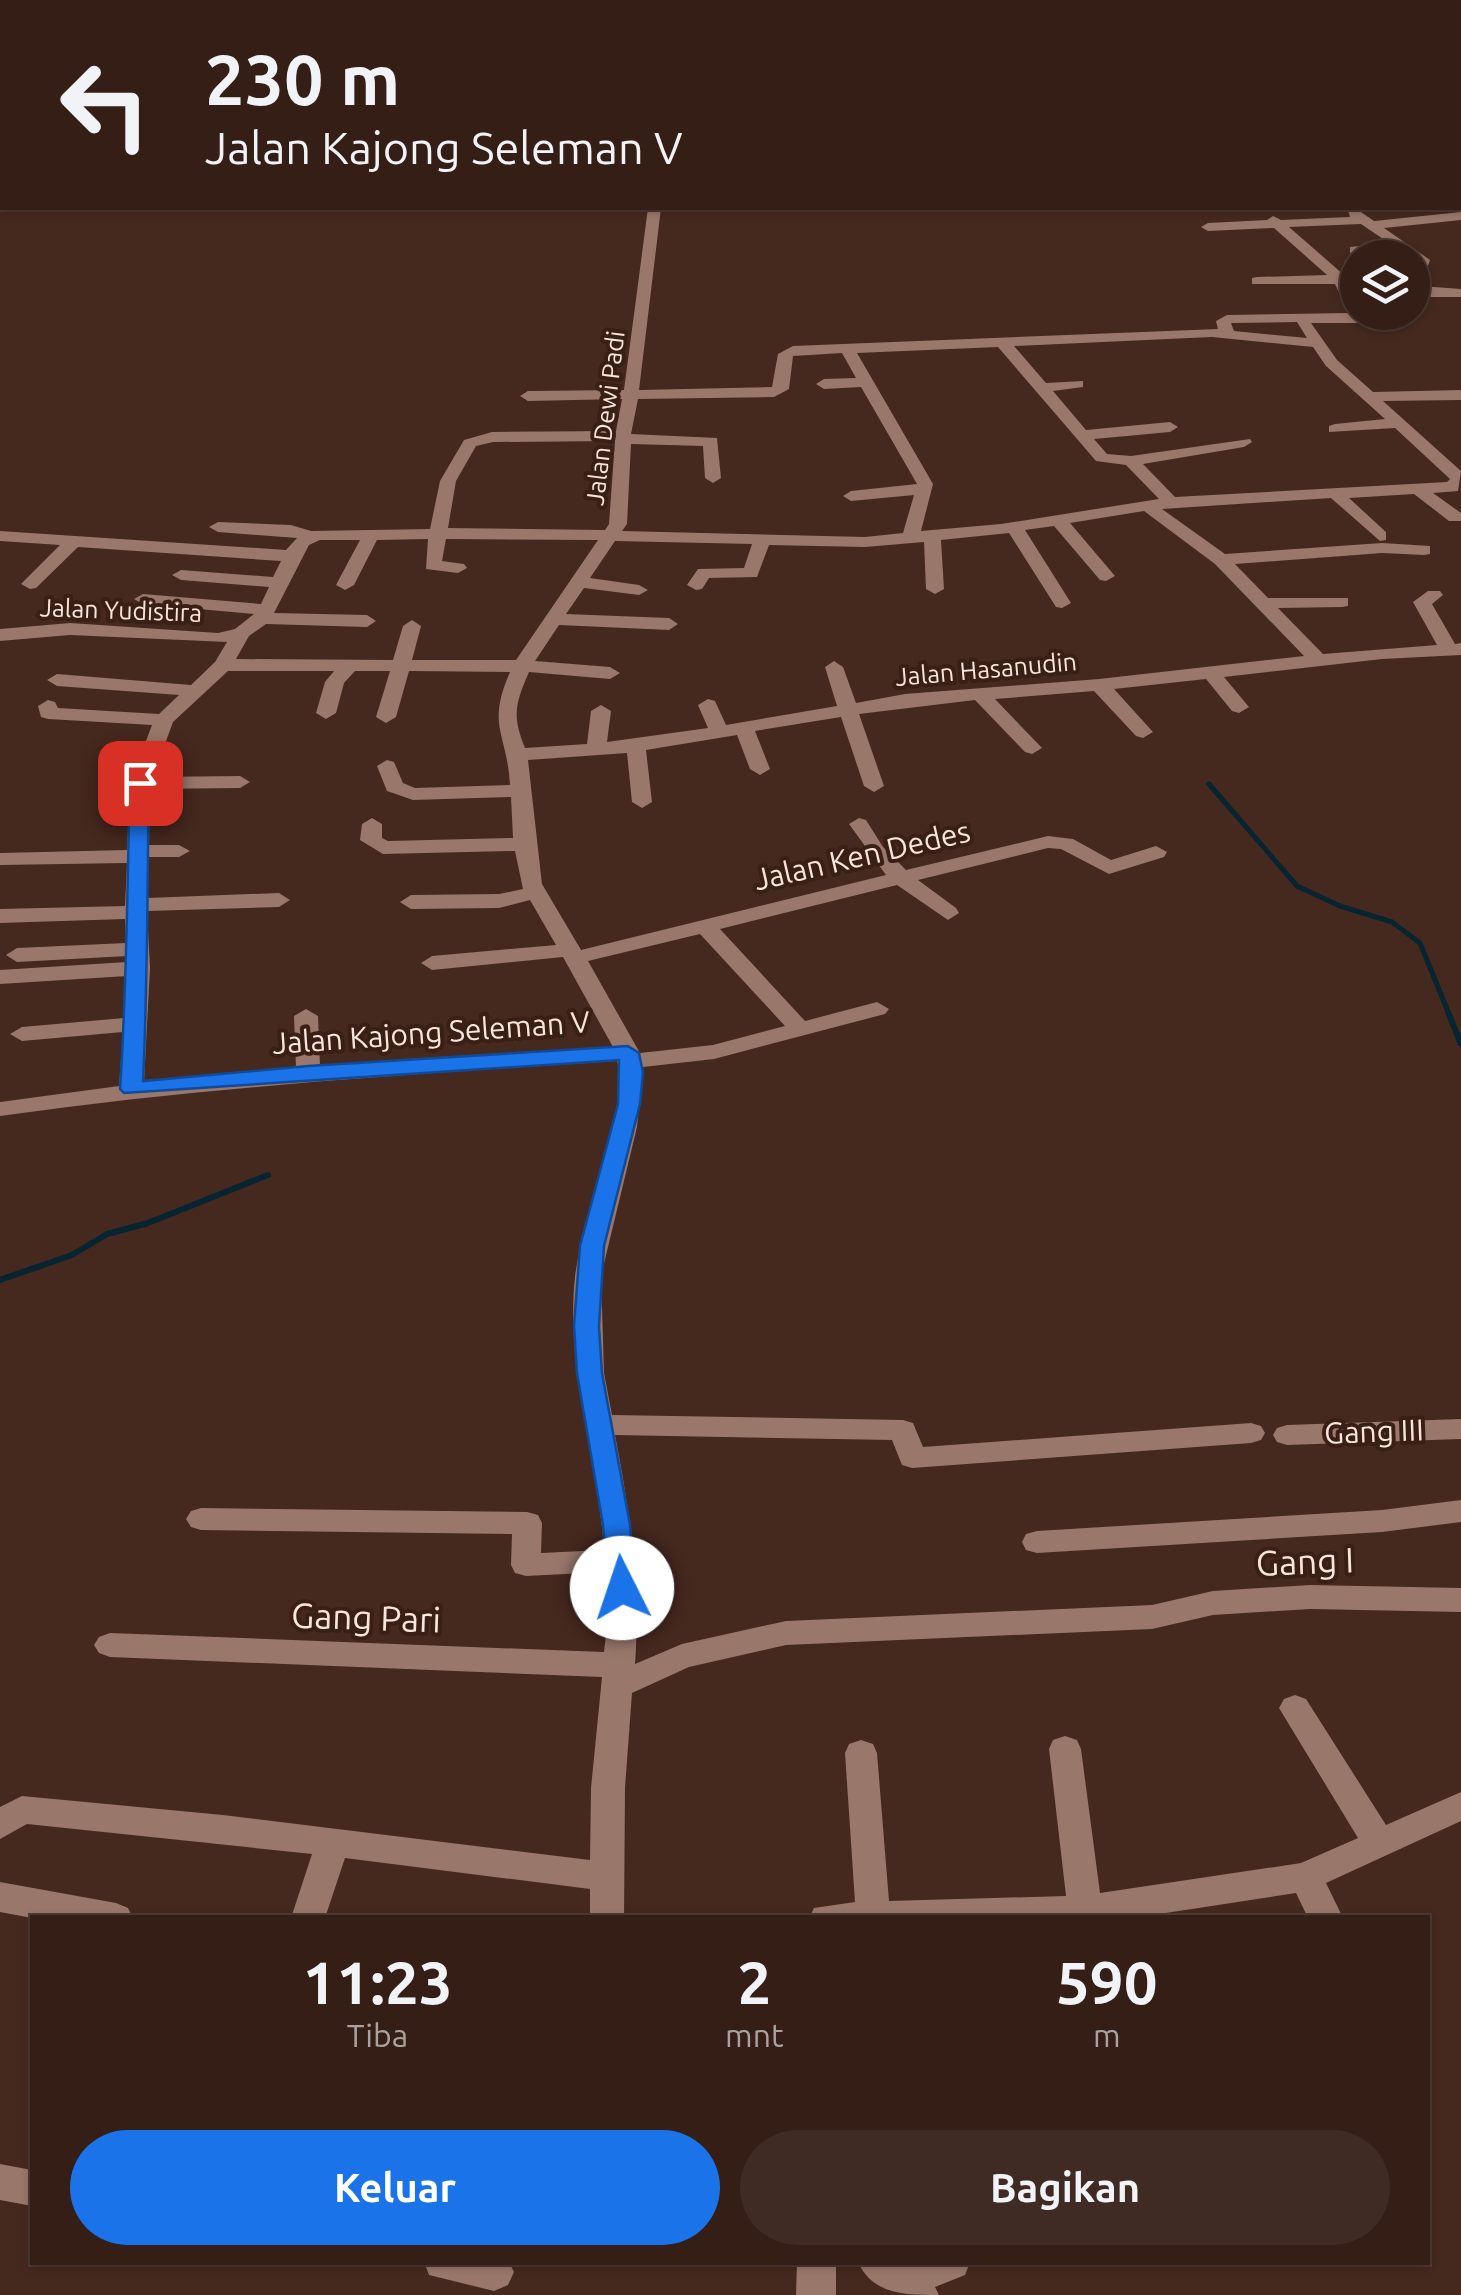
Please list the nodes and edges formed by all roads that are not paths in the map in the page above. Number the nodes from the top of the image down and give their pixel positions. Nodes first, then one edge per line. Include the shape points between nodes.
1 (981, 0) edge
2 (1042, 0) edge
3 (654, 210) edge
4 (1265, 210) edge
5 (1347, 210) edge
6 (1461, 216) edge
7 (1415, 220) junction
8 (1369, 222) junction
9 (1275, 224) junction
10 (1208, 227) dead end
11 (1438, 236) dead end
12 (1397, 240) edge
13 (1340, 279) joint
14 (1257, 281) dead end
15 (1430, 288) edge
16 (1461, 293) edge
17 (1302, 318) junction
18 (1340, 318) edge
19 (1227, 333) junction
20 (1004, 344) junction
21 (1317, 344) junction
22 (848, 350) junction
23 (540, 380) dead end
24 (868, 382) junction
25 (824, 384) dead end
26 (1078, 384) dead end
27 (1039, 388) junction
28 (630, 389) junction
29 (1461, 395) edge
30 (528, 396) dead end
31 (1438, 396) junction
32 (1372, 397) junction
33 (1461, 414) edge
34 (1141, 417) dead end
35 (1398, 423) junction
36 (1170, 427) dead end
37 (1334, 429) dead end
38 (1075, 430) junction
39 (623, 438) junction
40 (1244, 442) dead end
41 (1131, 461) junction
42 (713, 478) dead end
43 (926, 488) junction
44 (1420, 491) junction
45 (1335, 493) junction
46 (851, 496) dead end
47 (1171, 502) junction
48 (1146, 506) junction
49 (1455, 517) dead end
50 (1058, 520) junction
51 (218, 527) dead end
52 (1014, 527) junction
53 (371, 534) junction
54 (437, 534) junction
55 (611, 535) junction
56 (0, 536) edge
57 (308, 536) junction
58 (1380, 536) dead end
59 (932, 537) junction
60 (910, 540) junction
61 (74, 542) junction
62 (761, 542) junction
63 (1424, 550) dead end
64 (292, 556) junction
65 (1221, 560) junction
66 (458, 568) dead end
67 (181, 575) dead end
68 (1106, 576) dead end
69 (577, 582) junction
70 (281, 583) junction
71 (30, 584) dead end
72 (696, 584) dead end
73 (344, 585) dead end
74 (934, 589) dead end
75 (639, 590) dead end
76 (1434, 595) dead end
77 (144, 599) dead end
78 (1264, 602) junction
79 (1342, 602) dead end
80 (1062, 604) dead end
81 (264, 614) junction
82 (552, 619) junction
83 (367, 621) dead end
84 (669, 624) dead end
85 (412, 626) dead end
86 (0, 635) edge
87 (240, 636) junction
88 (1455, 649) edge
89 (1318, 660) junction
90 (350, 664) junction
91 (400, 664) junction
92 (223, 665) junction
93 (522, 666) junction
94 (834, 667) dead end
95 (610, 673) dead end
96 (1211, 674) junction
97 (57, 680) dead end
98 (1099, 685) junction
99 (198, 691) junction
100 (981, 696) junction
101 (708, 704) dead end
102 (48, 706) dead end
103 (850, 707) junction
104 (1239, 707) dead end
105 (601, 711) dead end
106 (326, 713) dead end
107 (386, 717) dead end
108 (164, 720) junction
109 (743, 725) junction
110 (720, 730) junction
111 (1143, 732) dead end
112 (636, 746) junction
113 (1032, 748) dead end
114 (596, 751) junction
115 (518, 755) junction
116 (386, 766) dead end
117 (760, 770) dead end
118 (240, 782) dead end
119 (140, 783) junction
120 (874, 786) dead end
121 (522, 791) junction
122 (642, 802) dead end
123 (372, 824) dead end
124 (860, 824) dead end
125 (524, 844) junction
126 (179, 851) dead end
127 (1156, 852) dead end
128 (138, 854) junction
129 (0, 859) edge
130 (902, 880) junction
131 (536, 892) junction
132 (279, 900) dead end
133 (410, 902) dead end
134 (137, 909) junction
135 (948, 913) dead end
136 (0, 916) edge
137 (703, 924) junction
138 (572, 954) junction
139 (16, 955) dead end
140 (138, 959) junction
141 (432, 963) dead end
142 (0, 978) edge
143 (877, 1009) dead end
144 (306, 1016) dead end
145 (134, 1024) junction
146 (801, 1030) junction
147 (22, 1034) dead end
148 (630, 1057) junction
149 (308, 1072) junction
150 (132, 1089) junction
151 (0, 1109) edge
152 (599, 1424) junction
153 (1461, 1429) edge
154 (1250, 1433) dead end
155 (1287, 1435) dead end
156 (1461, 1510) edge
157 (201, 1519) dead end
158 (1037, 1542) dead end
159 (621, 1560) junction
160 (1461, 1600) edge
161 (110, 1645) dead end
162 (618, 1676) junction
163 (1294, 1708) dead end
164 (1065, 1749) dead end
165 (862, 1753) dead end
166 (1461, 1806) edge
167 (0, 1825) edge
168 (333, 1842) junction
169 (1379, 1843) junction
170 (608, 1878) junction
171 (1305, 1878) junction
172 (0, 1898) edge
173 (1085, 1910) junction
174 (99, 1915) edge
175 (309, 1915) edge
176 (607, 1915) edge
177 (873, 1915) edge
178 (908, 1915) edge
179 (1324, 1915) edge
180 (0, 2182) edge
181 (30, 2188) edge
182 (454, 2265) edge
183 (817, 2265) edge
184 (942, 2265) edge
185 (493, 2276) edge
186 (899, 2280) edge
187 (816, 2295) edge

1 - 2 street
3 - 28 street, Jalan Dewi Padi
4 - 9 street
5 - 8 street
6 - 7 street
7 - 8 street
7 - 11 street
8 - 9 street
8 - 12 street
9 - 10 street
9 - 13 street
13 - 14 street via 1297,287
15 - 16 street
17 - 18 street
17 - 19 street via 1227,318
17 - 21 street
19 - 20 street via 1110,345
19 - 21 street
20 - 22 street
20 - 27 street
21 - 32 street
22 - 24 street
22 - 28 street via 788,352 781,388 774,392
23 - 28 street
24 - 25 street
24 - 43 street
26 - 27 street
27 - 38 street
28 - 30 street
28 - 39 street, Jalan Dewi Padi
29 - 31 street
31 - 32 street
31 - 33 street
32 - 35 street
34 - 38 street
35 - 37 street
35 - 44 street via 1459,480
36 - 38 street
38 - 41 street via 1102,458
39 - 42 street via 712,441
39 - 54 street via 476,439 448,481
39 - 55 street, Jalan Dewi Padi via 618,524
40 - 41 street
41 - 47 street
43 - 46 street
43 - 60 street
44 - 45 street
44 - 49 street
45 - 47 street
45 - 58 street
47 - 48 street
48 - 50 street
48 - 65 street
50 - 52 street
50 - 68 street
51 - 57 street
52 - 59 street
52 - 80 street
53 - 54 street
53 - 57 street
53 - 73 street
54 - 55 street
54 - 66 street via 432,566
55 - 62 street
55 - 69 street, Jalan Dewi Padi
56 - 61 street
57 - 64 street
59 - 60 street
59 - 74 street
60 - 62 street
61 - 64 street
61 - 71 street
62 - 72 street via 751,573 704,573
63 - 65 street
64 - 70 street
65 - 78 street
67 - 70 street
69 - 75 street
69 - 82 street, Jalan Dewi Padi
70 - 81 street
76 - 88 street via 1422,602
77 - 81 street
78 - 79 street
78 - 89 street
81 - 83 street
81 - 87 street
82 - 84 street
82 - 93 street, Jalan Dewi Padi
85 - 91 street
86 - 87 street, Jalan Yudistira via 70,629
87 - 92 street
88 - 89 street, Jalan Hasanudin
89 - 96 street, Jalan Hasanudin
90 - 91 street
90 - 92 street
90 - 106 street via 335,682
91 - 93 street
91 - 107 street
92 - 99 street
93 - 95 street
93 - 115 street, Jalan Dewi Padi via 504,723
94 - 103 street
96 - 98 street, Jalan Hasanudin
96 - 104 street
97 - 99 street
98 - 100 street, Jalan Hasanudin
98 - 111 street
99 - 108 street
100 - 103 street, Jalan Hasanudin
100 - 113 street
101 - 110 street
102 - 108 street via 56,714
103 - 109 street, Jalan Hasanudin
103 - 120 street
105 - 114 street
108 - 119 street
109 - 110 street, Jalan Hasanudin
109 - 117 street
110 - 112 street, Jalan Hasanudin
112 - 114 street, Jalan Hasanudin
112 - 122 street
114 - 115 street, Jalan Hasanudin
115 - 121 street, Jalan Dewi Padi
116 - 121 street via 394,788 413,794
118 - 119 street
119 - 128 street
121 - 125 street, Jalan Dewi Padi
123 - 125 street via 371,840 383,848
124 - 130 street via 869,845
125 - 131 street, Jalan Dewi Padi
126 - 128 street
127 - 130 street, Jalan Ken Dedes via 1109,868 1066,843 1048,842
128 - 129 street
128 - 134 street
130 - 135 street
130 - 137 street, Jalan Ken Dedes
131 - 133 street via 499,901
131 - 138 street, Jalan Dewi Padi
132 - 134 street
134 - 136 street
134 - 140 street
137 - 138 street, Jalan Ken Dedes
137 - 146 street
138 - 141 street, Jalan Ken Dedes
138 - 148 street, Jalan Dewi Padi
139 - 140 street
140 - 142 street
140 - 145 street
143 - 146 street, Jalan Kajong Seleman V
144 - 149 street
145 - 147 street
145 - 150 street
146 - 148 street, Jalan Kajong Seleman V via 714,1052
148 - 149 street, Jalan Kajong Seleman V
148 - 152 street via 627,1115 588,1276 590,1373
149 - 150 street, Jalan Kajong Seleman V
150 - 151 street, Jalan Kajong Seleman V
152 - 154 street via 903,1430 912,1458
152 - 159 street
153 - 155 street, Gang III
156 - 158 street via 1382,1521
157 - 159 street via 528,1524 526,1565
159 - 162 street
160 - 162 street, Gang I via 1310,1598 1214,1603 1152,1617 786,1633
161 - 162 street, Gang Pari
162 - 170 street
163 - 169 street
164 - 173 street
165 - 177 street
166 - 169 street
167 - 168 street via 22,1810
168 - 170 street
168 - 175 street
169 - 171 street
170 - 176 street
171 - 173 street
171 - 179 street
172 - 174 street
173 - 178 street
180 - 181 street
182 - 185 street
183 - 187 street
184 - 186 street

